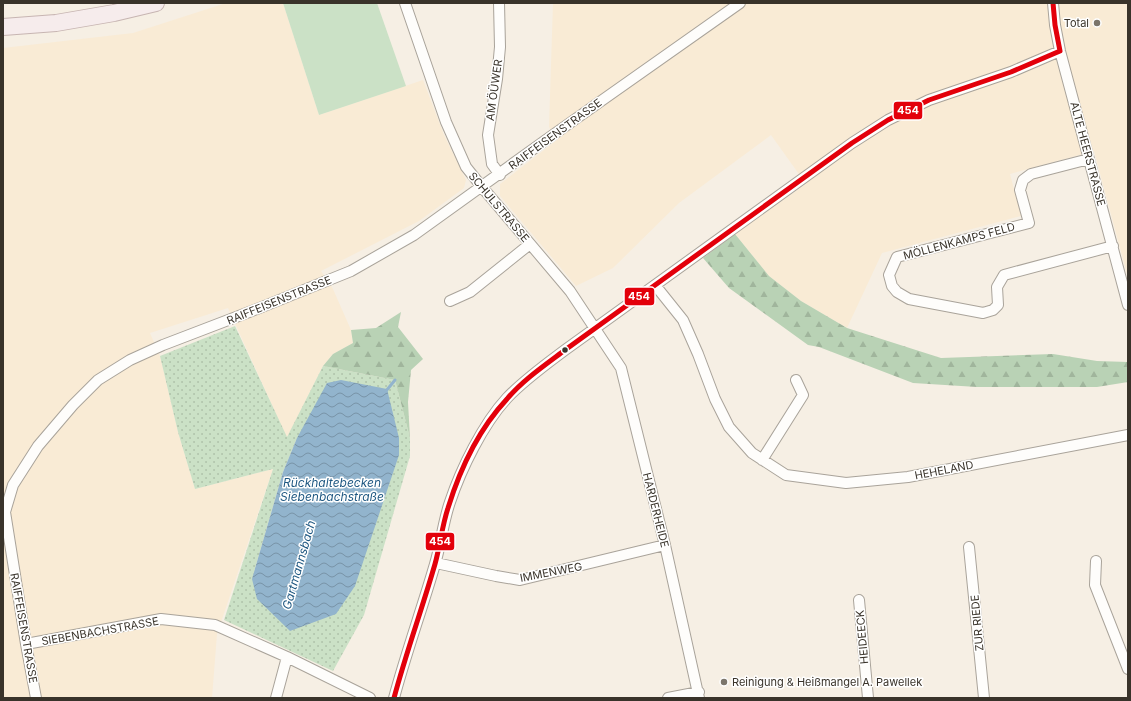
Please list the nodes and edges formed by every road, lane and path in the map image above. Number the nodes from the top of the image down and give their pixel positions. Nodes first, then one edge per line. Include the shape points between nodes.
1 (156, 3) edge
2 (405, 3) edge
3 (499, 3) edge
4 (740, 3) edge
5 (1053, 3) edge
6 (3, 27) edge
7 (1060, 51) junction
8 (1089, 159) junction
9 (500, 174) junction
10 (482, 187) junction
11 (530, 244) junction
12 (1113, 246) junction
13 (655, 285) junction
14 (450, 301) dead end
15 (1128, 304) edge
16 (596, 329) junction
17 (796, 380) dead end
18 (1128, 435) edge
19 (762, 460) junction
20 (4, 511) edge
21 (665, 545) junction
22 (969, 547) dead end
23 (1096, 561) dead end
24 (436, 563) junction
25 (859, 600) dead end
26 (26, 644) junction
27 (287, 657) junction
28 (1128, 669) edge
29 (699, 695) edge
30 (36, 698) edge
31 (276, 698) edge
32 (370, 698) edge
33 (394, 698) edge
34 (668, 698) edge
35 (868, 698) edge
36 (984, 698) edge

1 - 6 main road via 114,14 56,23
2 - 10 street, SCHULSTRASSE via 446,122 466,167
3 - 9 street, AM ÖÜWER via 500,48 488,135 492,164
4 - 9 street, RAIFFEISENSTRASSE
5 - 7 street, ALTE HEERSTRASSE
7 - 8 street, ALTE HEERSTRASSE
7 - 13 street via 1011,72 929,100 888,120 852,143
8 - 12 street, ALTE HEERSTRASSE
8 - 12 street, MÖLLENKAMPS FELD via 1031,174 1023,180 1020,190 1029,223 897,257 889,275 892,286 909,299 983,313 993,310 998,305 997,287 1004,275
9 - 10 street, RAIFFEISENSTRASSE
10 - 11 street, SCHULSTRASSE
10 - 20 street, RAIFFEISENSTRASSE via 414,235 351,270 163,345 130,360 98,380 38,446 13,485
11 - 14 street via 470,292
11 - 16 street, SCHULSTRASSE via 570,291
12 - 15 street, ALTE HEERSTRASSE
13 - 16 street
13 - 19 street, HEHELAND via 683,320 729,427 752,453
16 - 21 street, HARDERHEIDE via 620,368
16 - 24 street via 520,385 489,423 474,446 450,503
17 - 19 street via 804,395
18 - 19 street, HEHELAND via 908,477 846,483 786,475
20 - 26 street, RAIFFEISENSTRASSE
21 - 24 street, IMMENWEG via 520,580
21 - 29 street, HARDERHEIDE
22 - 36 street, ZUR RIEDE
23 - 28 street via 1095,584
24 - 33 street via 406,652
25 - 35 street, HEIDEECK
26 - 27 street, SIEBENBACHSTRASSE via 161,620 215,624
26 - 30 street, RAIFFEISENSTRASSE
27 - 31 street
27 - 32 street, SIEBENBACHSTRASSE
29 - 34 street

